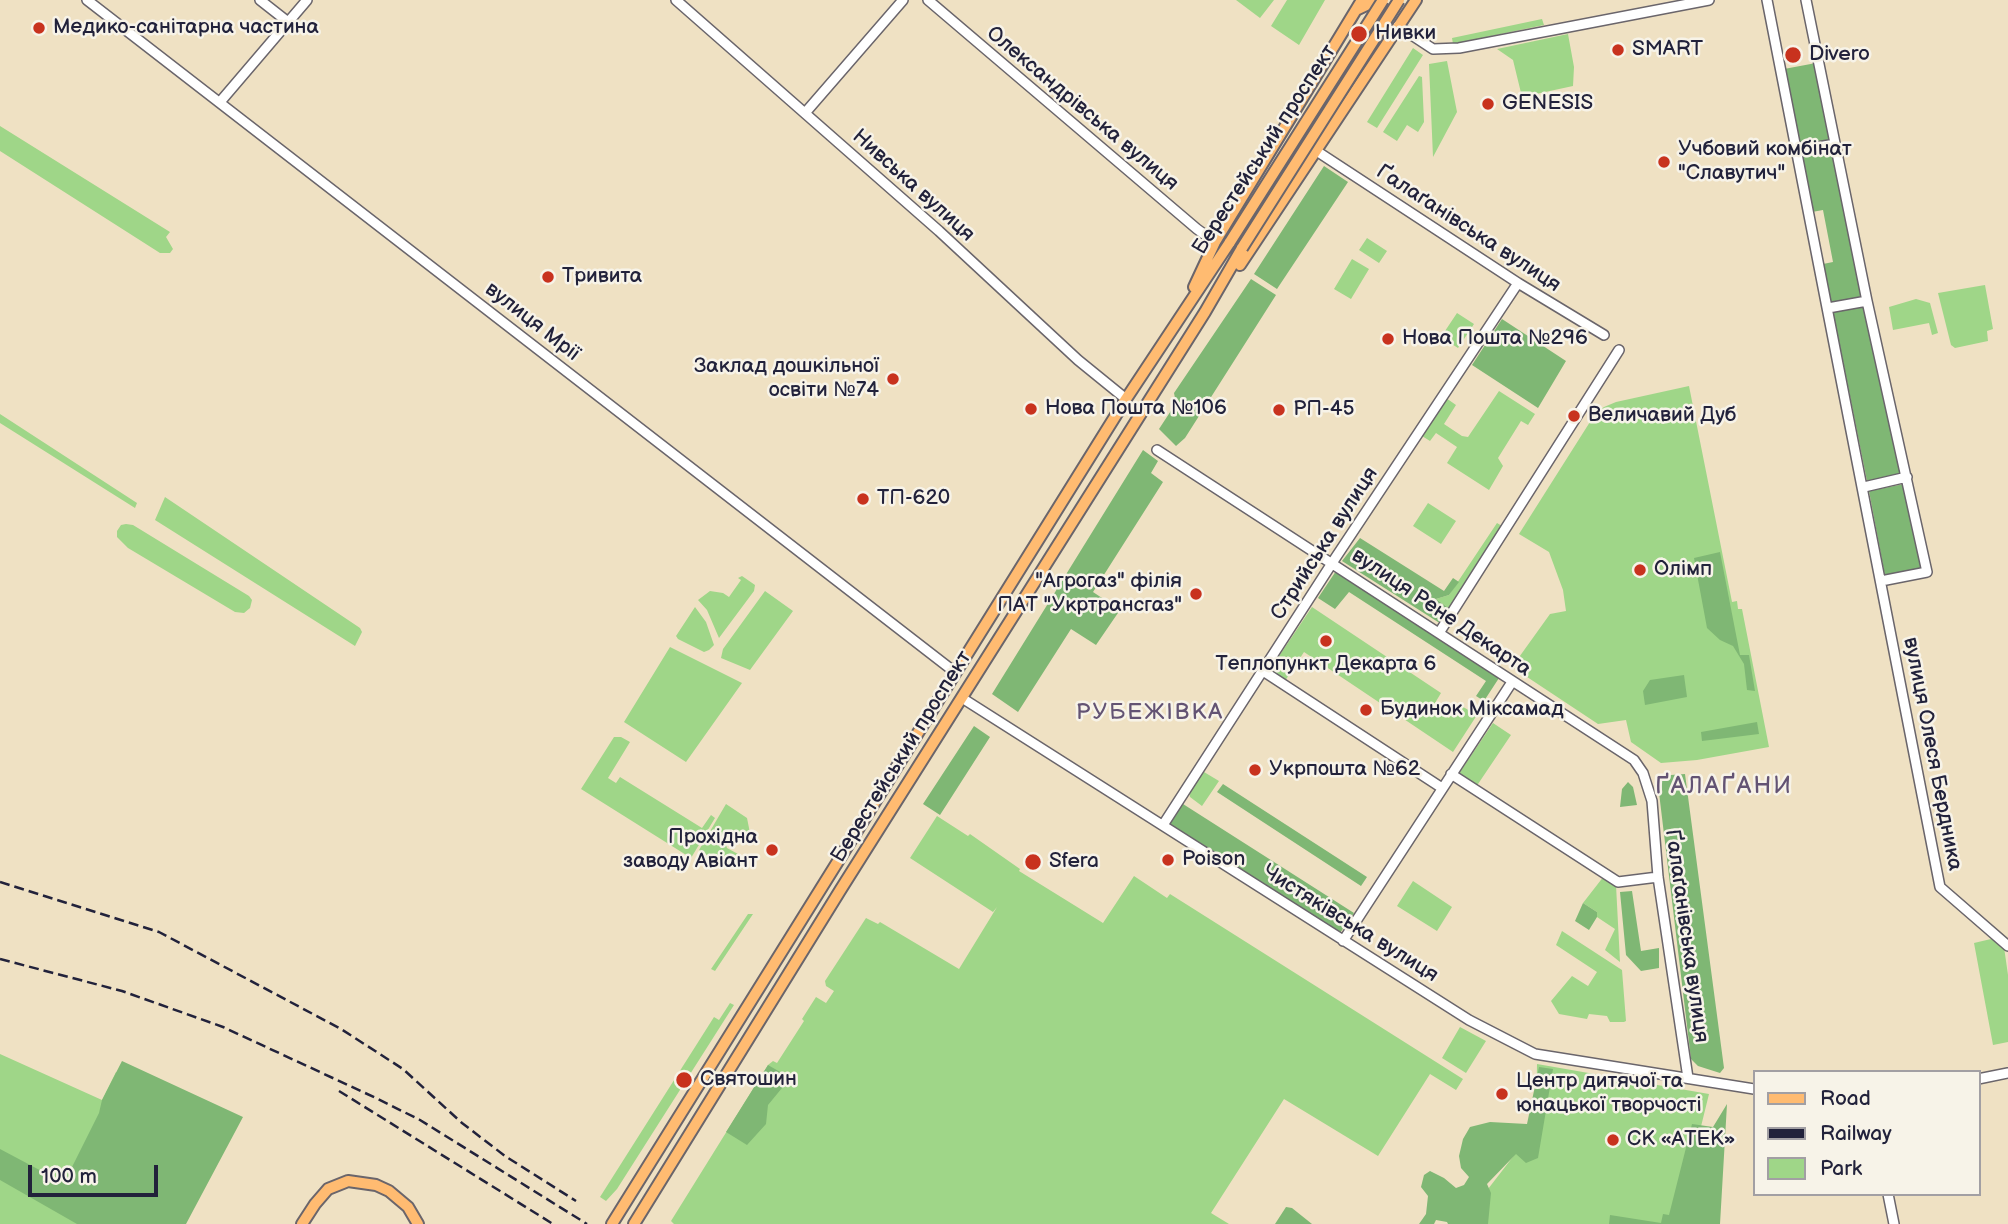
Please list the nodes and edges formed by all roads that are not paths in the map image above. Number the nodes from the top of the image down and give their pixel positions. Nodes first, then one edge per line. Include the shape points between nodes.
1 (87, 0) edge
2 (260, 0) edge
3 (307, 0) edge
4 (676, 0) edge
5 (903, 0) edge
6 (928, 0) edge
7 (1399, 0) edge
8 (1416, 0) edge
9 (1709, 0) edge
10 (1767, 0) edge
11 (1806, 0) edge
12 (1378, 1) edge
13 (1359, 5) edge
14 (1392, 14) dead end
15 (288, 22) junction
16 (1396, 29) junction
17 (220, 102) junction
18 (805, 114) junction
19 (1835, 144) junction
20 (1315, 150) junction
21 (1795, 151) junction
22 (1215, 242) junction
23 (1518, 282) junction
24 (1867, 300) junction
25 (1828, 308) junction
26 (1205, 312) junction
27 (1178, 321) junction
28 (1604, 335) dead end
29 (1619, 350) dead end
30 (1126, 399) junction
31 (1157, 450) dead end
32 (1906, 477) junction
33 (1864, 487) junction
34 (1332, 563) junction
35 (1881, 581) junction
36 (1439, 633) junction
37 (1263, 671) junction
38 (956, 673) junction
39 (1512, 682) junction
40 (962, 698) junction
41 (1634, 761) joint
42 (1451, 774) junction
43 (1442, 788) junction
44 (1163, 825) junction
45 (1658, 877) junction
46 (1343, 941) junction
47 (2008, 946) edge
48 (2008, 1073) edge
49 (1688, 1078) junction
50 (1980, 1079) edge
51 (1752, 1089) edge
52 (1888, 1196) edge
53 (637, 1219) edge
54 (302, 1224) edge
55 (418, 1224) edge
56 (612, 1224) edge
57 (1894, 1224) edge

1 - 17 street, вулиця Мрії
2 - 15 street
3 - 15 street
4 - 18 street, Нивська вулиця
5 - 18 street
6 - 22 street, Олександрівська вулиця
7 - 26 main road, Берестейський проспект, bridge
8 - 16 main road, Берестейський проспект
9 - 16 street via 1459,48 1433,49
10 - 21 street, вулиця Олеся Бердника
11 - 19 street
12 - 13 main road
12 - 27 main road, Берестейський проспект, bridge
13 - 22 main road, Берестейський проспект
14 - 16 main road
15 - 17 street
16 - 20 main road, Берестейський проспект
17 - 38 street, вулиця Мрії
18 - 30 street, Нивська вулиця
19 - 21 street
19 - 24 street
20 - 23 street, Ґалаґанівська вулиця
20 - 26 main road, Берестейський проспект
21 - 25 street, вулиця Олеся Бердника
22 - 27 main road, Берестейський проспект
23 - 28 street, Ґалаґанівська вулиця
23 - 34 street, Стрийська вулиця
24 - 25 street
24 - 32 street
25 - 33 street, вулиця Олеся Бердника
26 - 40 main road, Берестейський проспект
27 - 30 main road, Берестейський проспект
29 - 36 street
30 - 38 main road, Берестейський проспект
31 - 34 street, вулиця Рене Декарта
32 - 33 street
32 - 35 street via 1927,572
33 - 35 street, вулиця Олеся Бердника
34 - 36 street, вулиця Рене Декарта
34 - 37 street, Стрийська вулиця
35 - 47 street, вулиця Олеся Бердника via 1940,887
36 - 39 street, вулиця Рене Декарта
37 - 43 street
37 - 44 street, Стрийська вулиця
38 - 56 main road, Берестейський проспект
39 - 41 street, вулиця Рене Декарта
39 - 42 street
40 - 44 street, Чистяківська вулиця
40 - 53 main road, Берестейський проспект
41 - 45 street, Ґалаґанівська вулиця via 1652,800
42 - 43 street
42 - 45 street via 1618,881
43 - 46 street
44 - 46 street, Чистяківська вулиця
45 - 49 street, Ґалаґанівська вулиця
46 - 49 street, Чистяківська вулиця via 1469,1020 1535,1054
48 - 50 street
49 - 51 street, Чистяківська вулиця
52 - 57 street
54 - 55 main road via 328,1189 348,1181 389,1191 408,1207

